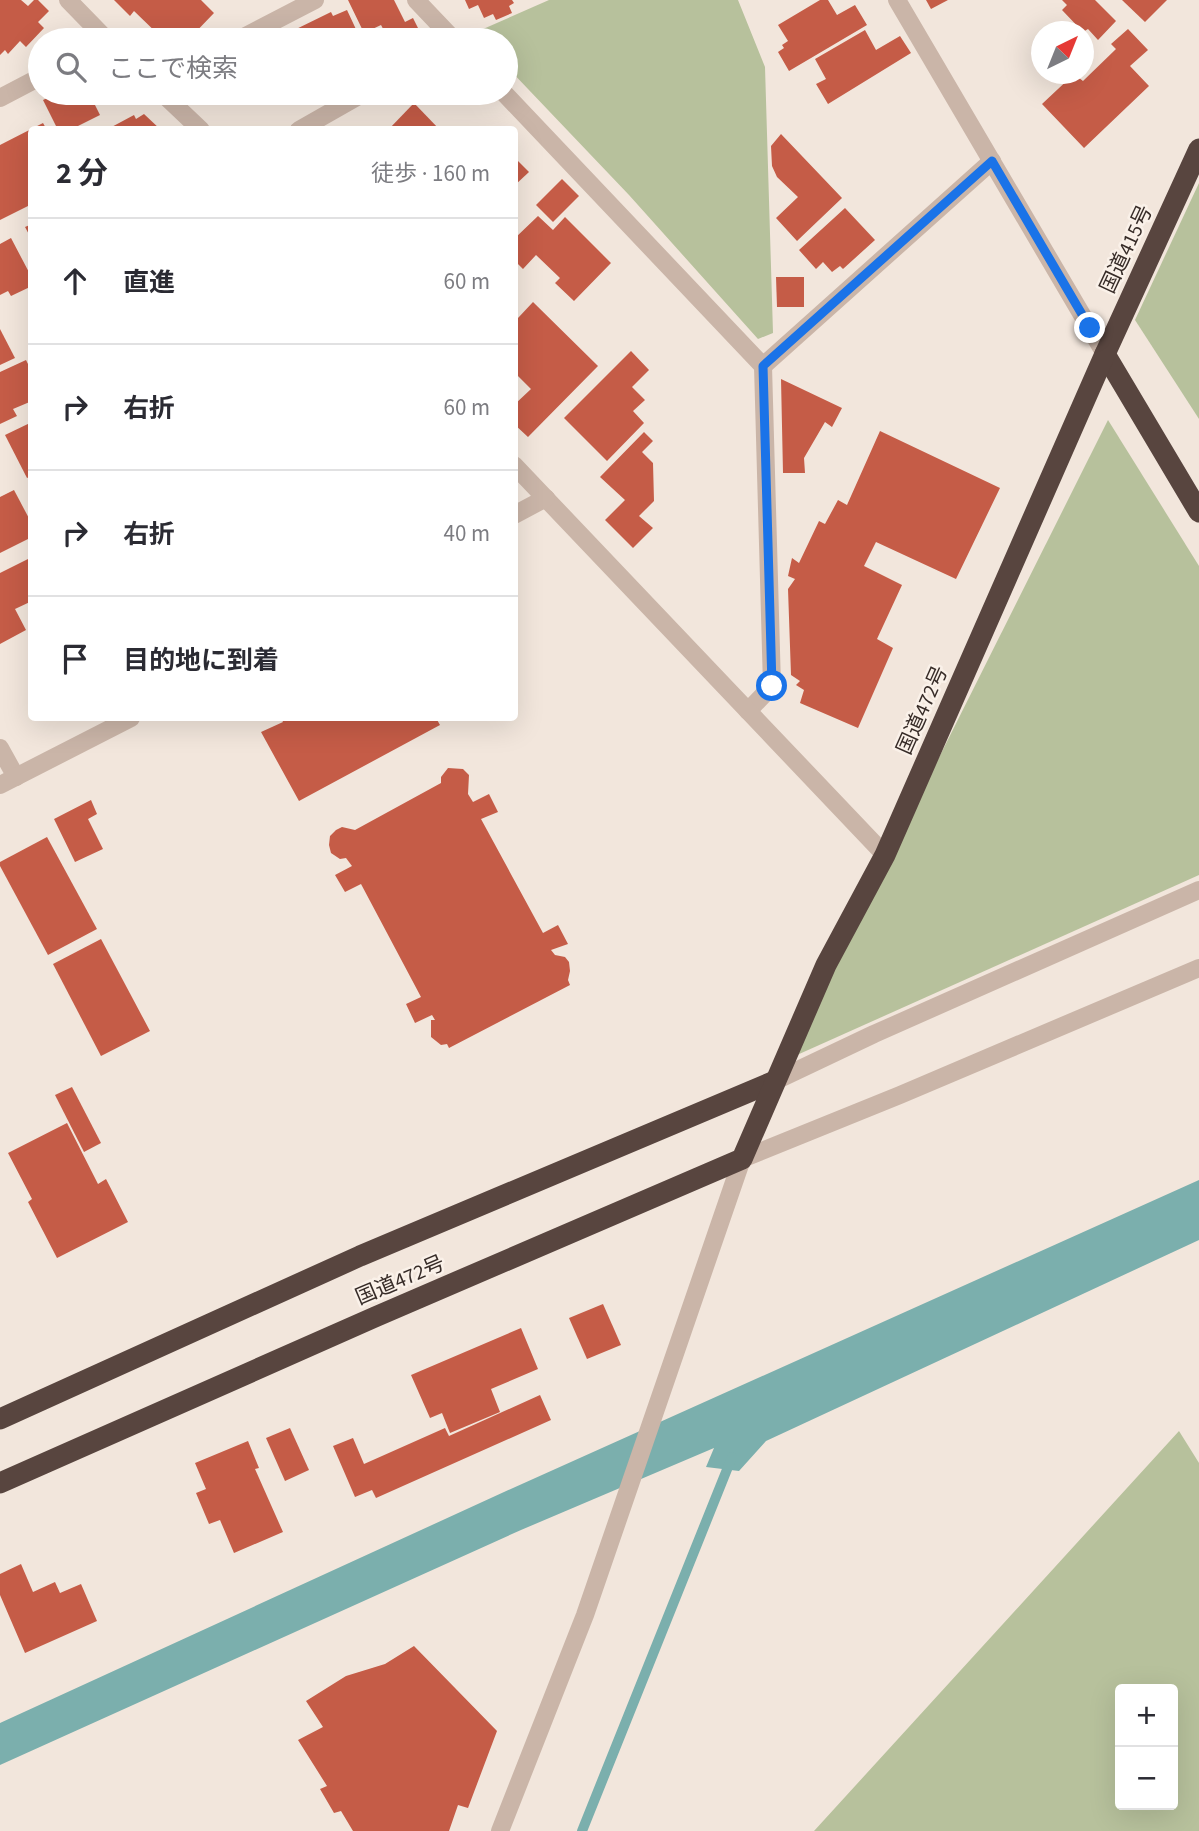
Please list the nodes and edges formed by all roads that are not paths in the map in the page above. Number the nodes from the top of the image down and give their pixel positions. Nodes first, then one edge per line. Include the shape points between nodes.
1 (68, 0) edge
2 (315, 0) edge
3 (416, 0) edge
4 (897, 0) edge
5 (95, 28) edge
6 (261, 28) edge
7 (443, 28) edge
8 (28, 83) edge
9 (0, 98) edge
10 (175, 105) edge
11 (343, 105) edge
12 (515, 105) edge
13 (197, 126) edge
14 (306, 126) edge
15 (1199, 149) edge
16 (992, 161) junction
17 (1105, 354) junction
18 (763, 366) junction
19 (518, 469) edge
20 (545, 498) junction
21 (1199, 512) edge
22 (518, 513) edge
23 (748, 711) junction
24 (125, 721) edge
25 (0, 748) edge
26 (8, 781) edge
27 (885, 855) junction
28 (1199, 890) edge
29 (1199, 968) edge
30 (775, 1081) junction
31 (742, 1159) junction
32 (0, 1419) edge
33 (0, 1483) edge
34 (500, 1831) edge

1 - 5 street
2 - 6 street
3 - 7 street
4 - 16 street
8 - 9 street
10 - 13 street
11 - 14 street
12 - 18 street
15 - 17 highway, 国道415号
16 - 17 street
16 - 18 street
17 - 21 highway
17 - 27 highway, 国道472号
18 - 23 street via 772,686
19 - 20 street
20 - 22 street
20 - 23 street
23 - 27 street
24 - 26 street
25 - 26 street
27 - 30 highway, 国道472号 via 826,965
28 - 30 street
29 - 31 street
30 - 31 highway, 国道472号
30 - 32 highway, 国道472号 via 373,1251
31 - 33 highway, 国道472号
31 - 34 street via 584,1615

